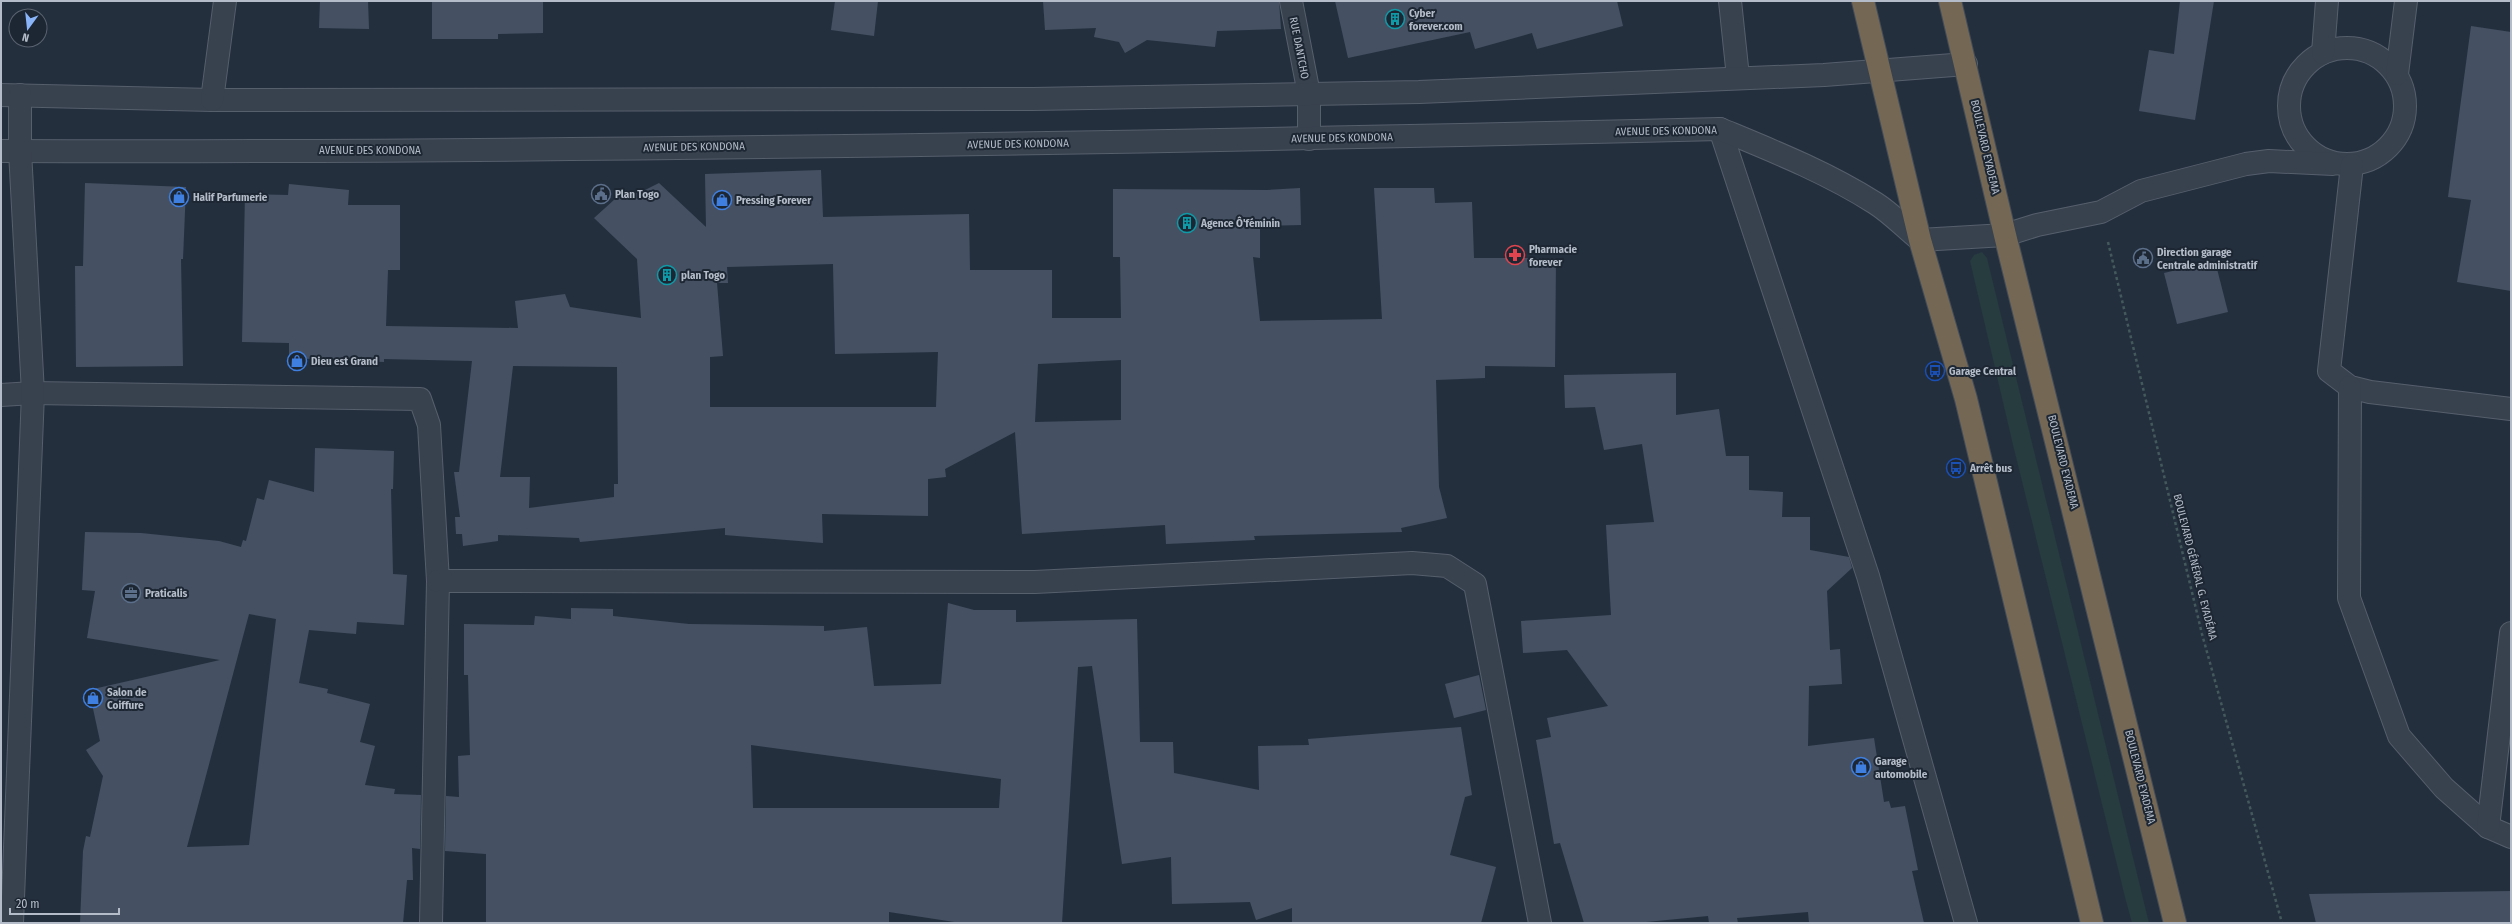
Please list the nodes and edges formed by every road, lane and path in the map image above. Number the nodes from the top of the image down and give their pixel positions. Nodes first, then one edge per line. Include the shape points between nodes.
1 (225, 1) edge
2 (1291, 1) edge
3 (1730, 1) edge
4 (1863, 1) edge
5 (1950, 1) edge
6 (2327, 1) edge
7 (2406, 1) edge
8 (2323, 53) junction
9 (1966, 64) junction
10 (1880, 70) junction
11 (2397, 74) junction
12 (1738, 77) junction
13 (1308, 94) junction
14 (10, 95) edge
15 (212, 100) junction
16 (1720, 129) junction
17 (1309, 139) junction
18 (11, 151) edge
19 (2342, 164) junction
20 (2101, 212) junction
21 (2005, 235) junction
22 (1920, 240) junction
23 (2350, 387) junction
24 (34, 393) junction
25 (1, 395) edge
26 (2511, 409) edge
27 (438, 581) junction
28 (2511, 633) edge
29 (2488, 827) junction
30 (2511, 837) edge
31 (12, 923) edge
32 (431, 923) edge
33 (1540, 923) edge
34 (1966, 923) edge
35 (2092, 923) edge
36 (2175, 923) edge
37 (2282, 923) edge

1 - 15 street
2 - 13 street, RUE DANTCHO
3 - 12 street
4 - 10 highway
5 - 9 highway, BOULEVARD EYADEMA
6 - 8 street
7 - 11 street
8 - 11 street via 2343,48 2364,50 2382,60
8 - 19 street via 2306,65 2294,82 2289,102 2291,121 2299,139 2313,154
9 - 10 street
9 - 21 highway, BOULEVARD EYADEMA
10 - 12 street
10 - 22 highway
11 - 19 street via 2405,93 2406,114 2400,133 2388,149 2371,160
12 - 13 street via 1419,92
13 - 15 street via 1017,99
13 - 17 street, RUE DANTCHO
14 - 15 street
14 - 18 street
16 - 17 street, AVENUE DES KONDONA
16 - 22 street, AVENUE DES KONDONA via 1836,180 1876,204
16 - 34 street via 1868,576
17 - 18 street, AVENUE DES KONDONA via 497,149
18 - 24 street
19 - 20 street via 2269,161 2246,164 2141,191
19 - 23 street via 2329,371
20 - 21 street via 2036,225
20 - 37 path, BOULEVARD GÉNÉRAL G. EYADÉMA via 2202,634
21 - 22 street
21 - 36 highway, BOULEVARD EYADEMA
22 - 35 highway via 1966,399
23 - 26 street via 2370,392
23 - 29 street via 2349,598 2399,736 2444,788
24 - 25 street
24 - 27 street via 420,399 429,426
24 - 31 street
27 - 32 street
27 - 33 street via 1035,582 1412,563 1447,566 1475,584
28 - 29 street
29 - 30 street

